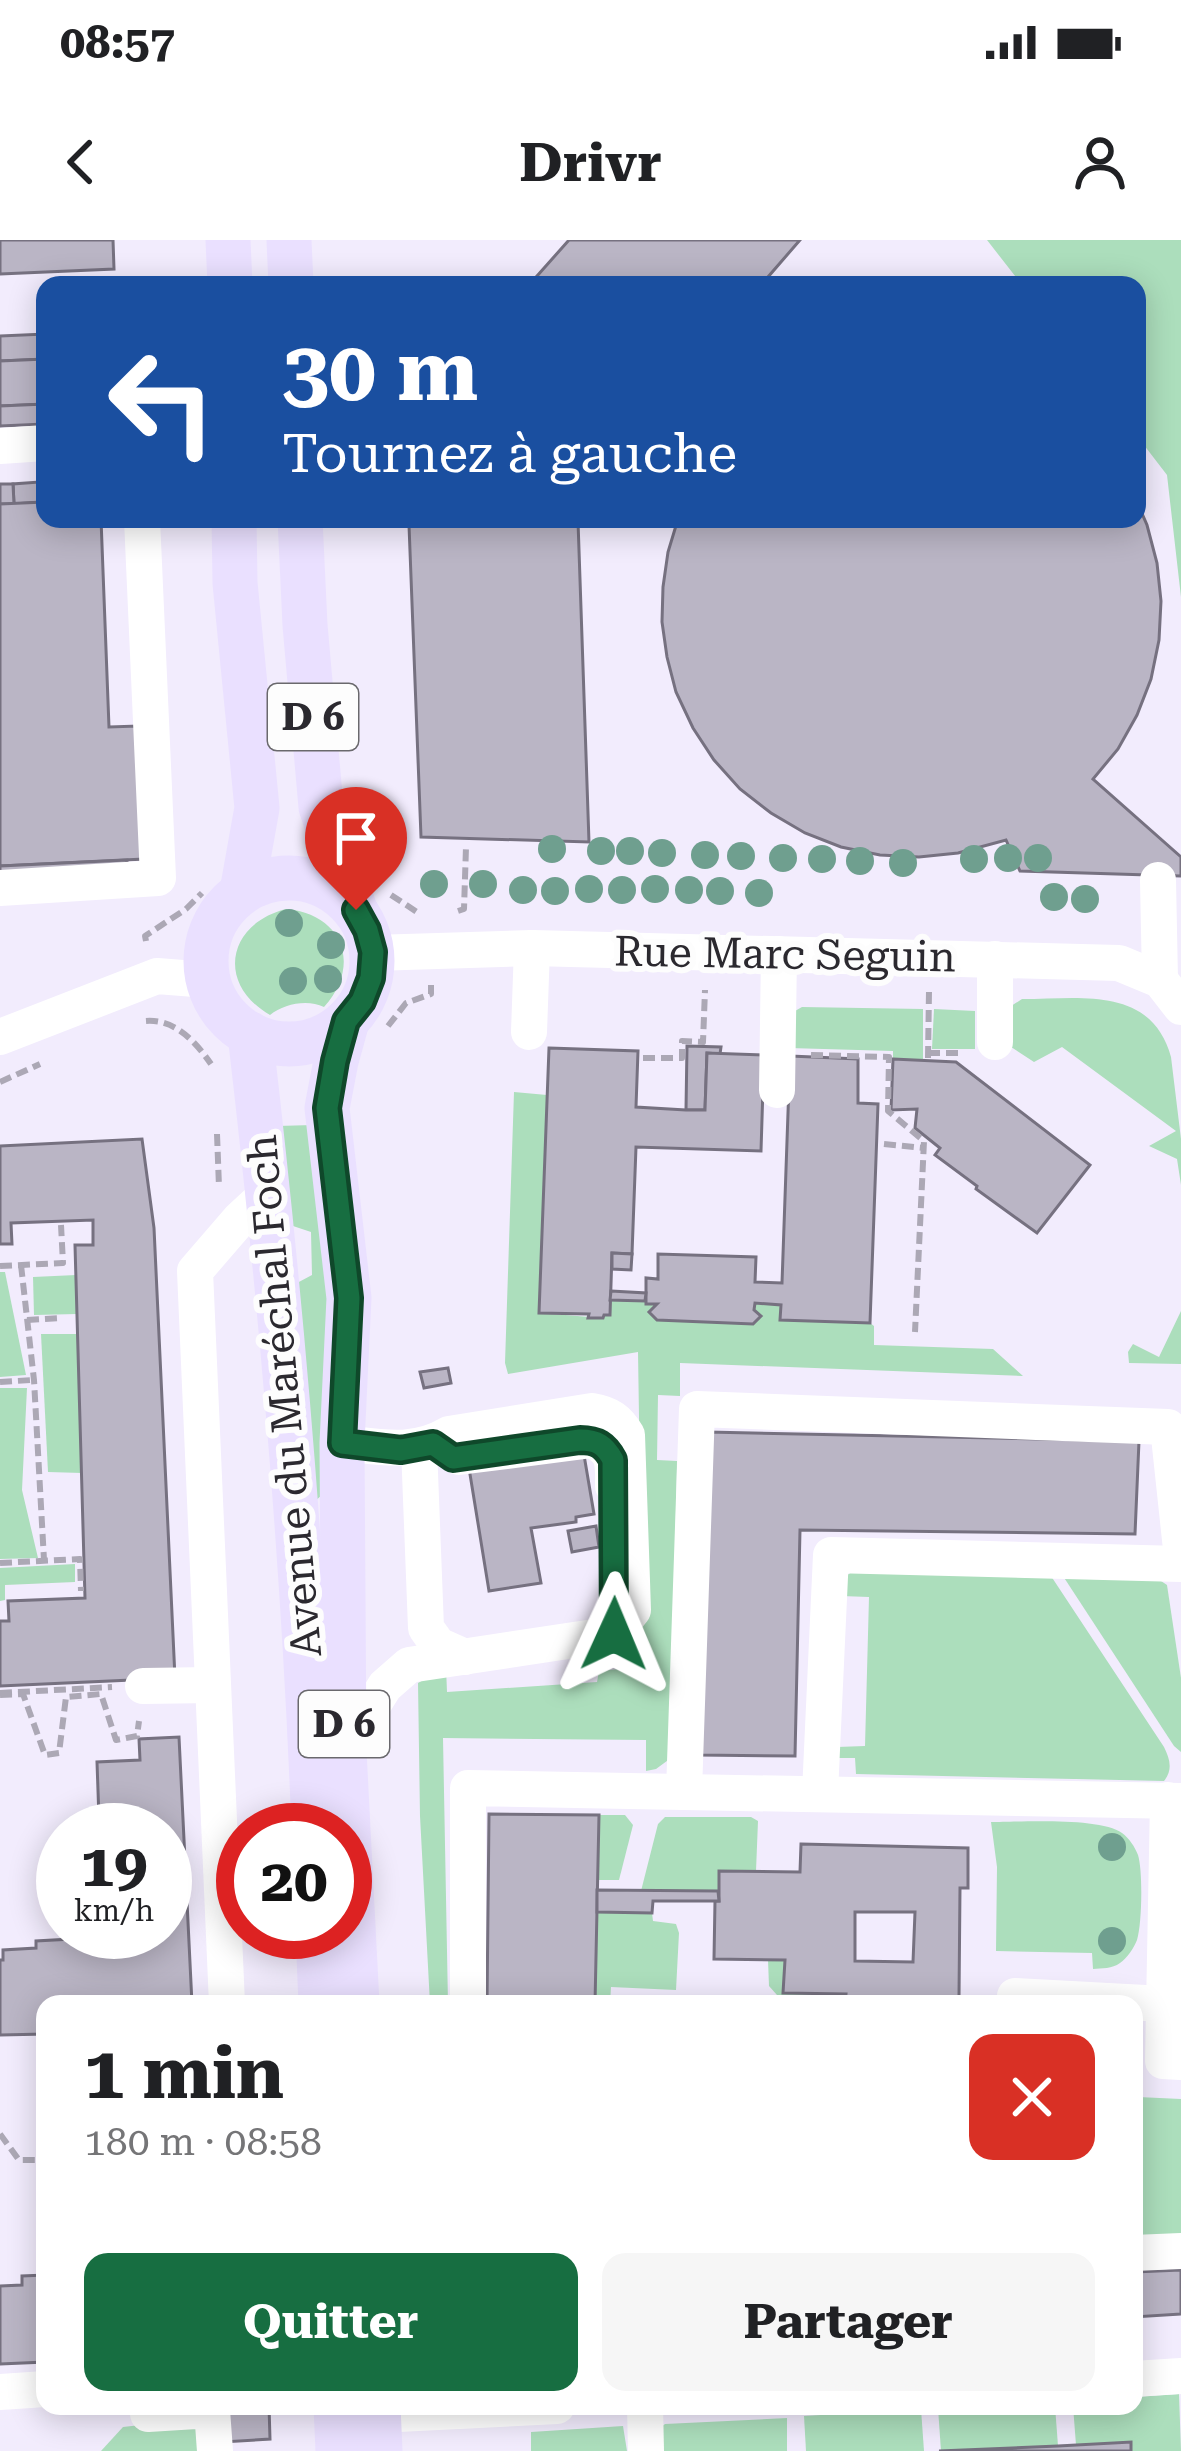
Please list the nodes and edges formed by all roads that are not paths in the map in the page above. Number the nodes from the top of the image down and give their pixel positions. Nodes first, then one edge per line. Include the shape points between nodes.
1 (228, 240) edge
2 (290, 240) edge
3 (230, 276) edge
4 (291, 276) edge
5 (36, 444) edge
6 (0, 446) edge
7 (142, 528) edge
8 (234, 528) edge
9 (301, 528) edge
10 (1158, 880) dead end
11 (0, 888) edge
12 (242, 892) junction
13 (356, 910) junction
14 (532, 948) junction
15 (373, 952) junction
16 (779, 954) junction
17 (995, 959) junction
18 (208, 980) junction
19 (1173, 990) edge
20 (367, 1024) junction
21 (529, 1032) dead end
22 (250, 1034) junction
23 (0, 1037) edge
24 (984, 1048) road end
25 (778, 1072) road end
26 (268, 1192) junction
27 (342, 1443) junction
28 (426, 1445) junction
29 (1181, 1549) edge
30 (1181, 1564) edge
31 (465, 1658) junction
32 (143, 1685) road end
33 (212, 1685) junction
34 (344, 1751) junction
35 (683, 1792) junction
36 (820, 1793) junction
37 (1174, 1800) edge
38 (313, 1803) edge
39 (319, 1959) edge
40 (227, 1995) edge
41 (321, 1995) edge
42 (357, 1995) edge
43 (468, 1995) edge
44 (1143, 2003) edge
45 (1164, 2004) junction
46 (1181, 2062) edge
47 (1181, 2251) edge
48 (1143, 2253) edge
49 (1181, 2377) edge
50 (1143, 2379) edge
51 (36, 2390) edge
52 (0, 2392) edge
53 (212, 2415) edge
54 (426, 2415) edge
55 (645, 2415) edge
56 (368, 2419) edge
57 (215, 2451) edge
58 (338, 2451) edge
59 (646, 2451) edge

1 - 3 main road
2 - 4 main road
5 - 6 street
7 - 11 street via 158,878
8 - 12 main road, D 6 via 257,808
9 - 13 main road, D 6 via 321,807
10 - 19 street
12 - 13 main road via 290,877 338,892
12 - 18 main road via 211,931
13 - 15 main road
14 - 15 street, Rue Marc Seguin
14 - 16 street, Rue Marc Seguin
14 - 21 street
15 - 20 main road via 362,1001
16 - 17 street, Rue Marc Seguin
16 - 25 street
17 - 19 street, Rue Marc Seguin via 1119,963
17 - 24 street
18 - 22 main road
18 - 23 street via 157,976
20 - 22 main road via 301,1043
20 - 27 main road, Avenue du Maréchal Foch / D 6 via 335,1061 327,1108 349,1298
22 - 26 main road, Avenue du Maréchal Foch / D 6
26 - 33 street via 195,1271
26 - 38 main road, Avenue du Maréchal Foch / D 6
27 - 28 street
27 - 34 main road, Avenue du Maréchal Foch / D 6
28 - 31 street via 426,1628 438,1645
28 - 31 street via 449,1434 592,1411 608,1414 627,1435 633,1610 614,1634
29 - 35 street via 1168,1427 698,1409
30 - 36 street via 831,1555
31 - 34 street via 409,1665 385,1686
32 - 33 street
33 - 40 street
34 - 42 main road, Avenue du Maréchal Foch / D 6
35 - 36 street
35 - 43 street via 468,1788
36 - 37 street
37 - 45 street
39 - 41 main road
44 - 45 street
45 - 46 street via 1163,2061
47 - 48 street
49 - 50 street
51 - 52 street
53 - 57 street
54 - 56 street
55 - 59 street
56 - 58 main road

